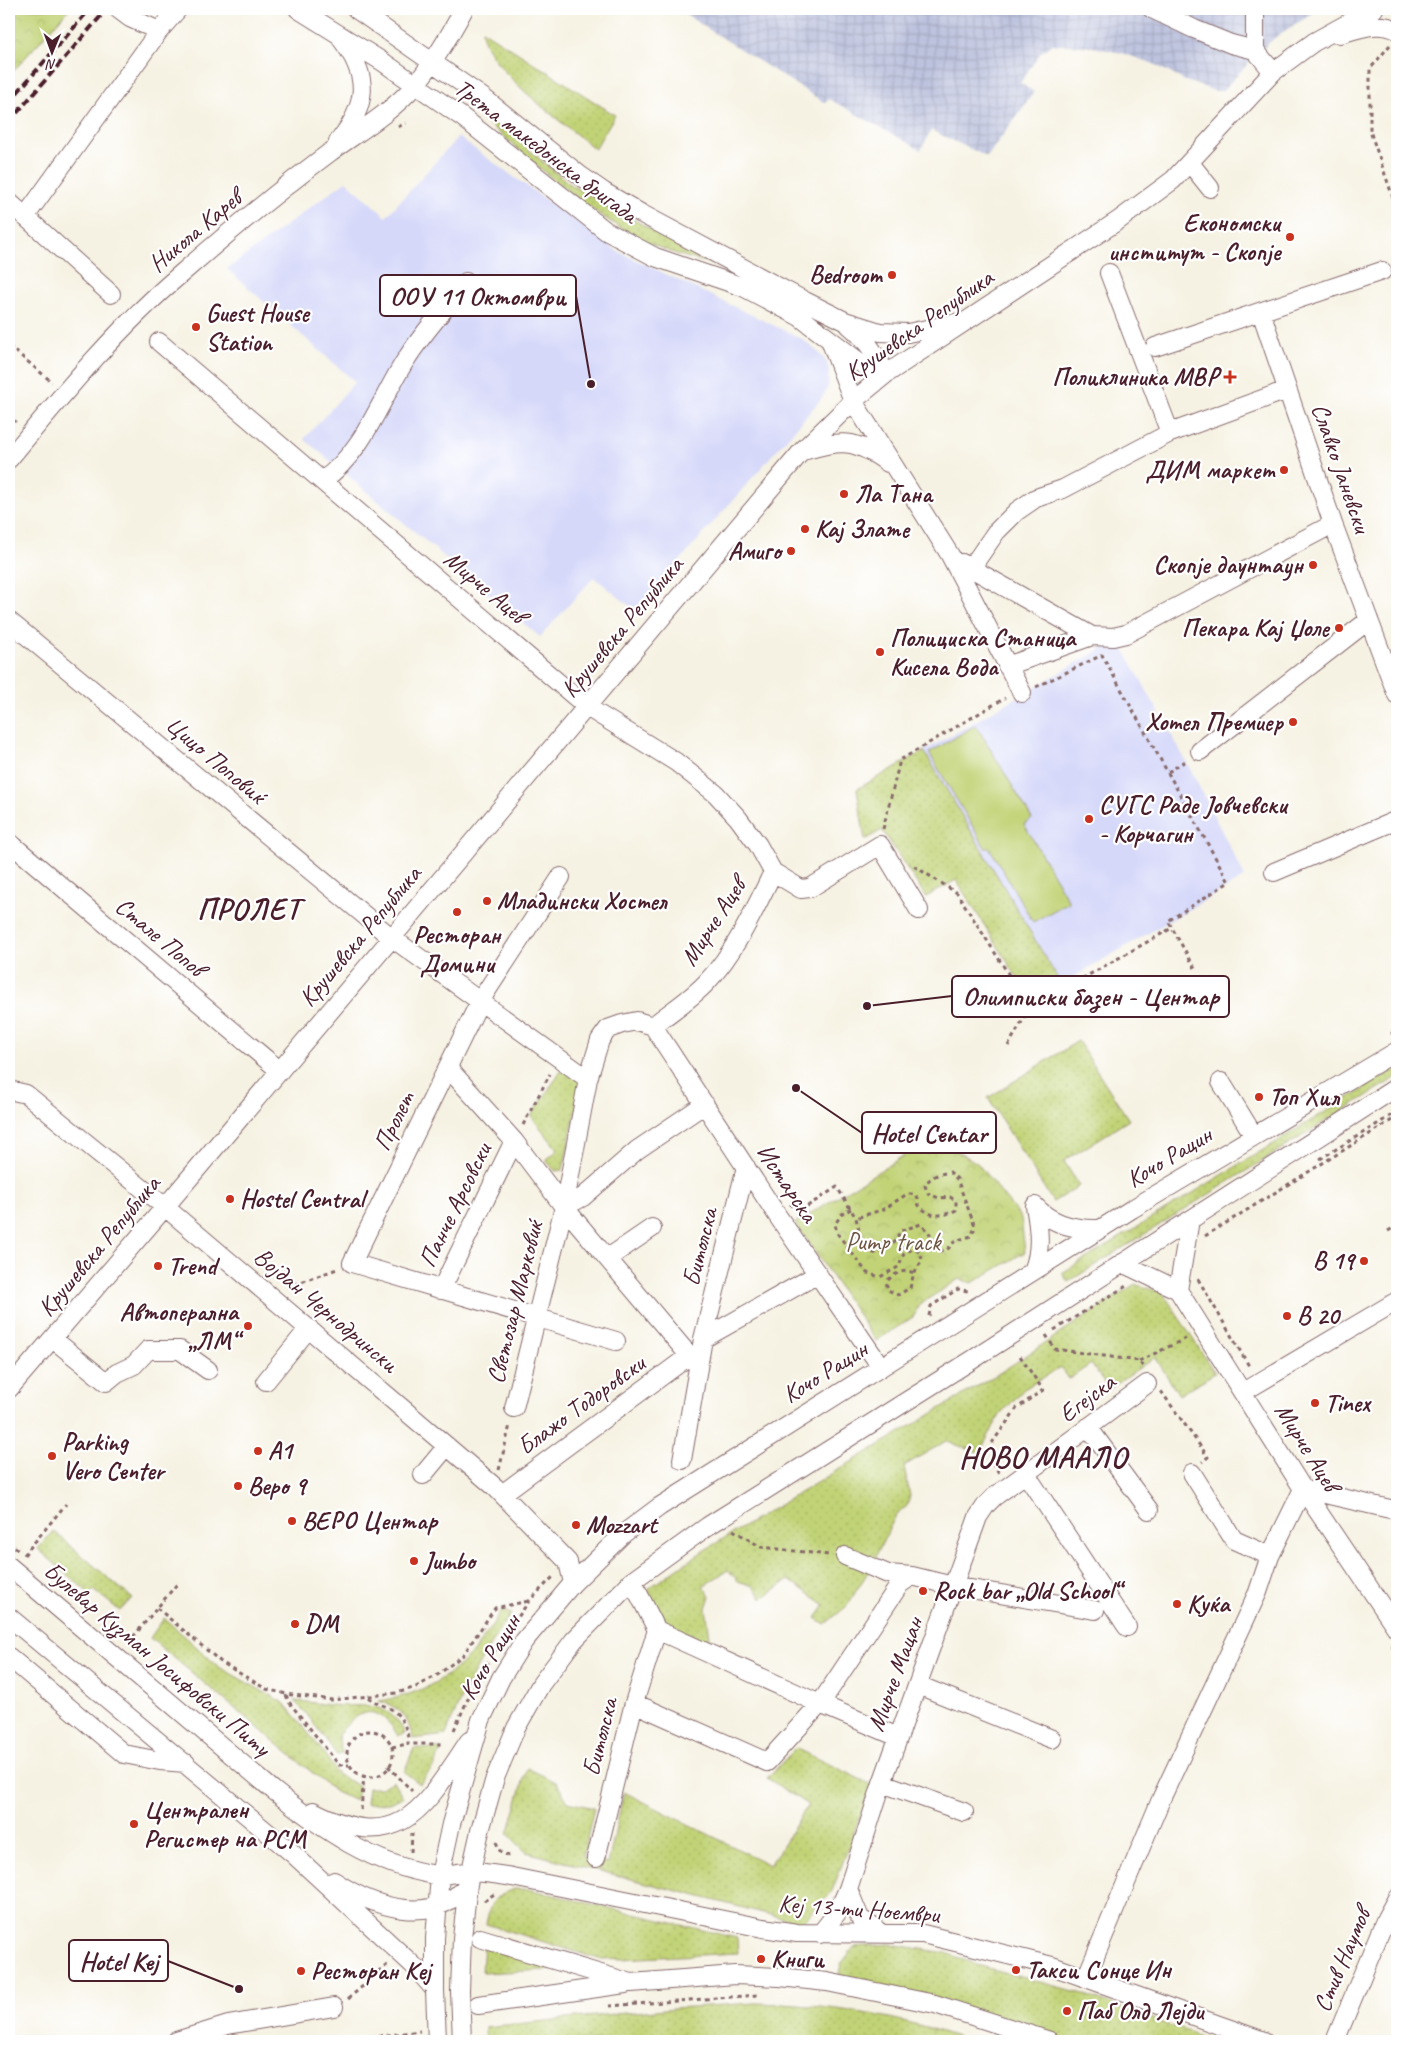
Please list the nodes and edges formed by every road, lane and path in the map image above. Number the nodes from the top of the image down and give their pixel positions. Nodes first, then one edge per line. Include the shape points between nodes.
1 (118, 9) edge
2 (178, 9) edge
3 (298, 9) edge
4 (356, 9) edge
5 (464, 9) edge
6 (1152, 9) edge
7 (1255, 9) edge
8 (1347, 9) edge
9 (1374, 9) edge
10 (159, 31) junction
11 (337, 33) junction
12 (1394, 36) edge
13 (1314, 42) junction
14 (1255, 50) junction
15 (432, 62) junction
16 (1273, 72) junction
17 (415, 85) junction
18 (406, 123) dead end
19 (390, 131) dead end
20 (328, 154) junction
21 (1190, 163) junction
22 (1210, 188) dead end
23 (9, 202) edge
24 (1397, 209) edge
25 (25, 217) junction
26 (1382, 271) dead end
27 (1109, 273) dead end
28 (466, 282) dead end
29 (111, 294) dead end
30 (1261, 312) junction
31 (972, 317) junction
32 (845, 321) junction
33 (828, 338) junction
34 (159, 342) dead end
35 (9, 346) edge
36 (1155, 347) dead end
37 (886, 374) junction
38 (52, 382) dead end
39 (1287, 390) junction
40 (853, 401) junction
41 (9, 416) edge
42 (16, 422) dead end
43 (1170, 433) junction
44 (802, 451) junction
45 (9, 459) edge
46 (893, 466) junction
47 (322, 481) junction
48 (1333, 524) junction
49 (950, 556) junction
50 (971, 568) junction
51 (9, 620) edge
52 (1369, 620) junction
53 (1092, 636) junction
54 (1008, 666) junction
55 (1021, 691) junction
56 (1397, 695) edge
57 (587, 707) junction
58 (1193, 756) joint
59 (1168, 772) junction
60 (1397, 820) edge
61 (9, 842) edge
62 (880, 845) junction
63 (910, 864) dead end
64 (773, 872) junction
65 (1274, 872) dead end
66 (561, 877) dead end
67 (919, 910) dead end
68 (1172, 928) junction
69 (392, 938) junction
70 (1195, 968) dead end
71 (480, 1001) junction
72 (1030, 1008) junction
73 (653, 1026) junction
74 (1008, 1046) dead end
75 (1397, 1052) edge
76 (559, 1057) junction
77 (448, 1068) junction
78 (280, 1071) junction
79 (588, 1080) junction
80 (1221, 1082) dead end
81 (1397, 1087) edge
82 (9, 1090) edge
83 (705, 1104) junction
84 (1397, 1112) edge
85 (1397, 1117) edge
86 (1254, 1136) junction
87 (514, 1141) junction
88 (746, 1167) junction
89 (798, 1200) dead end
90 (165, 1207) junction
91 (564, 1207) junction
92 (851, 1209) junction
93 (856, 1218) junction
94 (1190, 1220) junction
95 (1397, 1226) edge
96 (652, 1228) dead end
97 (1101, 1229) junction
98 (1388, 1231) dead end
99 (1185, 1247) junction
100 (608, 1258) junction
101 (352, 1263) junction
102 (1122, 1263) junction
103 (893, 1270) junction
104 (903, 1271) junction
105 (1033, 1271) junction
106 (914, 1273) junction
107 (1143, 1273) junction
108 (1195, 1273) dead end
109 (818, 1274) junction
110 (1128, 1285) dead end
111 (441, 1290) junction
112 (1178, 1290) junction
113 (267, 1294) junction
114 (1397, 1301) edge
115 (536, 1317) junction
116 (309, 1328) junction
117 (1196, 1334) dead end
118 (703, 1339) junction
119 (53, 1340) junction
120 (616, 1341) dead end
121 (1024, 1347) dead end
122 (1017, 1352) junction
123 (1010, 1358) dead end
124 (694, 1361) junction
125 (1139, 1361) dead end
126 (880, 1367) junction
127 (208, 1370) dead end
128 (266, 1381) dead end
129 (1259, 1383) junction
130 (1147, 1384) dead end
131 (9, 1389) edge
132 (1243, 1392) junction
133 (514, 1408) joint
134 (1088, 1427) junction
135 (448, 1446) junction
136 (682, 1460) dead end
137 (1192, 1473) dead end
138 (1026, 1474) junction
139 (423, 1475) dead end
140 (1008, 1487) junction
141 (1303, 1489) junction
142 (498, 1491) junction
143 (66, 1504) dead end
144 (1390, 1509) dead end
145 (1149, 1510) dead end
146 (739, 1523) dead end
147 (9, 1541) edge
148 (24, 1555) junction
149 (845, 1556) joint
150 (1270, 1556) junction
151 (32, 1561) dead end
152 (9, 1566) edge
153 (912, 1576) junction
154 (632, 1581) junction
155 (572, 1583) junction
156 (177, 1584) dead end
157 (953, 1586) junction
158 (529, 1601) dead end
159 (158, 1608) junction
160 (1095, 1610) dead end
161 (9, 1617) edge
162 (1127, 1627) dead end
163 (1397, 1629) edge
164 (657, 1630) junction
165 (121, 1637) dead end
166 (9, 1656) edge
167 (918, 1685) junction
168 (286, 1694) junction
169 (368, 1697) junction
170 (634, 1703) junction
171 (820, 1704) junction
172 (477, 1730) junction
173 (898, 1737) junction
174 (1052, 1739) dead end
175 (408, 1744) junction
176 (448, 1744) dead end
177 (392, 1748) junction
178 (186, 1763) junction
179 (349, 1765) junction
180 (388, 1766) junction
181 (364, 1776) junction
182 (882, 1783) junction
183 (406, 1785) dead end
184 (273, 1790) junction
185 (362, 1799) dead end
186 (964, 1812) dead end
187 (494, 1834) dead end
188 (292, 1853) junction
189 (596, 1858) dead end
190 (516, 1860) dead end
191 (440, 1875) junction
192 (469, 1878) junction
193 (848, 1889) junction
194 (1397, 1898) edge
195 (443, 1904) junction
196 (820, 1934) junction
197 (881, 1934) junction
198 (462, 1938) junction
199 (480, 1938) dead end
200 (392, 1961) dead end
201 (1086, 1978) junction
202 (630, 1983) junction
203 (435, 1990) junction
204 (761, 1995) dead end
205 (478, 2005) dead end
206 (607, 2006) dead end
207 (334, 2007) joint
208 (433, 2036) edge
209 (176, 2041) edge
210 (339, 2041) edge
211 (462, 2041) edge
212 (1050, 2041) edge
213 (1264, 2041) edge
214 (1335, 2041) edge

1 - 10 street
2 - 10 street
3 - 11 street, Трета македонска бригада
4 - 15 street, Трета македонска бригада
5 - 15 street, Никола Карев
6 - 14 street via 1231,44
7 - 14 street
8 - 13 street
9 - 13 street, Крушевска Република
10 - 25 street
11 - 17 street, Трета македонска бригада
11 - 20 street via 357,64 362,89 353,121
12 - 13 street via 1388,26 1371,26
12 - 24 path via 1370,70 1370,131
13 - 16 street, Крушевска Република
14 - 16 street
15 - 17 street, Никола Карев
15 - 32 street, Трета македонска бригада via 604,192
16 - 21 street, Крушевска Република
17 - 20 street, Никола Карев via 394,107
17 - 33 street, Трета македонска бригада via 472,125 587,218 627,244 743,287 800,318
18 - 19 path
20 - 45 street, Никола Карев via 211,248 141,310 110,340
21 - 22 street
21 - 31 street, Крушевска Република via 1173,180 1119,220
23 - 25 street
25 - 29 street
26 - 30 street
27 - 43 street
28 - 47 street via 408,356 361,440
30 - 36 street
30 - 39 street, Славко Јаневски
31 - 32 street, Трета македонска бригада via 928,330 892,334
31 - 37 street, Крушевска Република
32 - 37 street, Трета македонска бригада via 877,354
33 - 37 street, Трета македонска бригада via 870,369
33 - 40 street
34 - 47 street, Мирче Ацев
35 - 38 path
37 - 40 street, Крушевска Република
39 - 43 street
39 - 48 street, Славко Јаневски
40 - 44 street, Крушевска Република
40 - 46 street
41 - 42 path
43 - 50 street via 1063,489 1036,498 996,532
44 - 46 street via 849,444 869,449
44 - 57 street, Крушевска Република
46 - 49 street
47 - 57 street, Мирче Ацев
48 - 52 street, Славко Јаневски via 1356,570
48 - 53 street via 1126,634
49 - 50 street
49 - 54 street
50 - 53 street
51 - 69 street, Цицо Поповиќ
52 - 56 street, Славко Јаневски
52 - 58 street
53 - 54 street
54 - 55 street
55 - 59 path via 1102,654
55 - 62 path via 900,760
57 - 64 street, Мирче Ацев via 676,762 716,794 758,845
57 - 69 street, Крушевска Република
58 - 59 path
59 - 68 path via 1230,882 1168,921
60 - 65 street
61 - 78 street, Стале Попов
62 - 64 street, Мирче Ацев via 810,888 796,887
62 - 67 street
63 - 72 path via 957,893
64 - 73 street, Мирче Ацев via 724,961 706,983
66 - 71 street, Пролет
68 - 70 path
68 - 72 path
69 - 71 street
69 - 78 street, Крушевска Република
71 - 76 street
71 - 77 street, Пролет
72 - 74 path
73 - 79 street via 637,1022 608,1029 600,1040
73 - 83 street, Истарска
75 - 86 street, Кочо Рацин
76 - 79 street
76 - 87 path
77 - 87 street
77 - 101 street, Пролет
78 - 90 street, Крушевска Република
79 - 91 street, Светозар Марковиќ
80 - 86 street
81 - 94 street
82 - 90 street, Војдан Чернодрински via 26,1094
83 - 88 street, Истарска
83 - 91 street, Светозар Марковиќ via 637,1150 583,1197
84 - 99 path via 1192,1238
85 - 99 path
86 - 97 street, Кочо Рацин
87 - 91 street
87 - 111 street, Панче Арсовски
88 - 109 street, Истарска
88 - 118 street, Битолска
89 - 92 path via 803,1209 837,1187
90 - 113 street, Војдан Чернодрински
90 - 119 street, Крушевска Република
91 - 100 street
91 - 115 street, Светозар Марковиќ
92 - 93 path
92 - 103 path via 842,1214 835,1224 837,1233 867,1273 880,1277
93 - 93 path via 869,1252 878,1254 895,1242 900,1232 921,1224 930,1234 931,1245 938,1251 947,1250 955,1241 971,1236 974,1230 957,1179 950,1172 928,1180 925,1186 928,1194 950,1197 956,1202 956,1210 948,1215 935,1216 924,1212 918,1198 907,1194 884,1209
94 - 99 street
94 - 102 street
95 - 98 path
96 - 100 street
97 - 105 street, Кочо Рацин
97 - 105 street via 1084,1230 1054,1221 1035,1206 1039,1234 1038,1260
99 - 112 street
100 - 124 street
101 - 111 street
101 - 113 path
102 - 107 street
102 - 154 street via 708,1526
103 - 104 path
103 - 106 path via 900,1266 901,1257 907,1251 915,1249 921,1254 922,1261
104 - 106 path
104 - 106 path via 886,1282 888,1290 898,1295 910,1288
105 - 126 street, Кочо Рацин
107 - 110 path via 1039,1338
107 - 112 street
108 - 129 path
109 - 118 street
109 - 126 street, Истарска
111 - 115 street
112 - 132 street, Мирче Ацев
113 - 116 street, Војдан Чернодрински
114 - 129 street
115 - 120 street
115 - 133 street, Светозар Марковиќ
116 - 128 street
116 - 135 street, Војдан Чернодрински
117 - 125 path
118 - 124 street, Битолска
119 - 127 street via 106,1382 134,1365 148,1350 180,1350
119 - 131 street, Крушевска Република
121 - 122 path
122 - 123 path
122 - 140 path via 1043,1390 1017,1408 992,1443 991,1461
124 - 136 street, Битолска
124 - 142 street, Блажо Тодоровски
126 - 155 street, Кочо Рацин via 660,1507 623,1534
129 - 132 street
130 - 134 street, Егејска
132 - 141 street, Мирче Ацев
133 - 142 path
134 - 138 street, Егејска
134 - 145 street
135 - 139 street
135 - 142 street, Војдан Чернодрински
137 - 150 street via 1234,1540
138 - 140 street, Егејска
138 - 162 street
140 - 157 street, Мирче Мацан via 986,1505 978,1517
141 - 144 street
141 - 150 street
141 - 163 street, Мирче Ацев
142 - 155 street, Војдан Чернодрински via 568,1562
143 - 148 path
146 - 149 path via 730,1528 761,1547
147 - 148 path
148 - 151 path
149 - 153 street via 888,1574
150 - 201 street via 1258,1592 1162,1797
152 - 184 street, Булевар Кузман Јосифовски Питу
153 - 157 street
153 - 171 street via 900,1584
154 - 164 street
154 - 192 street via 574,1640 542,1684 516,1728 495,1778
155 - 172 street, Кочо Рацин via 524,1641 501,1678
156 - 159 path
157 - 160 street
157 - 167 street, Мирче Мацан
158 - 169 path via 495,1608 463,1655 439,1674 397,1694
159 - 165 path via 128,1644
159 - 168 path via 221,1662 266,1689
161 - 178 street
164 - 170 street, Битолска
164 - 171 street
166 - 178 street via 124,1754
167 - 173 street, Мирче Мацан
167 - 174 street
168 - 169 path via 332,1700
168 - 179 path via 339,1765
169 - 175 path via 376,1704 393,1710 404,1722
170 - 171 street via 767,1762
170 - 189 street, Битолска
171 - 173 street
172 - 184 street, Булевар Кузман Јосифовски Питу via 431,1797 413,1815 389,1826 367,1828 339,1822
172 - 191 street, Кочо Рацин
173 - 182 street, Мирче Мацан
175 - 176 path
175 - 177 path
177 - 179 path via 392,1743 381,1732 362,1731 349,1742
177 - 180 path via 393,1758
178 - 188 street
179 - 181 path
180 - 181 path via 384,1772
180 - 183 path
181 - 185 path
182 - 186 street
182 - 193 street, Мирче Мацан
184 - 191 street, Булевар Кузман Јосифовски Питу via 318,1825 363,1852 410,1870
187 - 190 path via 500,1850
188 - 195 street via 345,1888 370,1900 401,1908
188 - 203 street via 413,1965
191 - 192 street, Булевар Кузман Јосифовски Питу
191 - 195 street, Кочо Рацин
192 - 195 street
192 - 196 street, Кеј 13-ти Ноември via 512,1877 763,1928
192 - 198 street
193 - 196 street, Мирче Мацан via 837,1913
193 - 197 street via 860,1918
194 - 214 street, Стив Наумов
195 - 198 street
195 - 203 street, Кочо Рацин via 435,1938
196 - 197 street, Кеј 13-ти Ноември
197 - 201 street, Кеј 13-ти Ноември via 923,1934 1052,1966
198 - 211 street, bridge
199 - 202 street
200 - 207 path via 350,1998
201 - 213 street, Кеј 13-ти Ноември
202 - 205 street
202 - 212 street via 735,1975 827,1982 935,2004
203 - 208 street, Кочо Рацин, bridge
204 - 206 path
207 - 209 street via 228,2025
208 - 210 path

